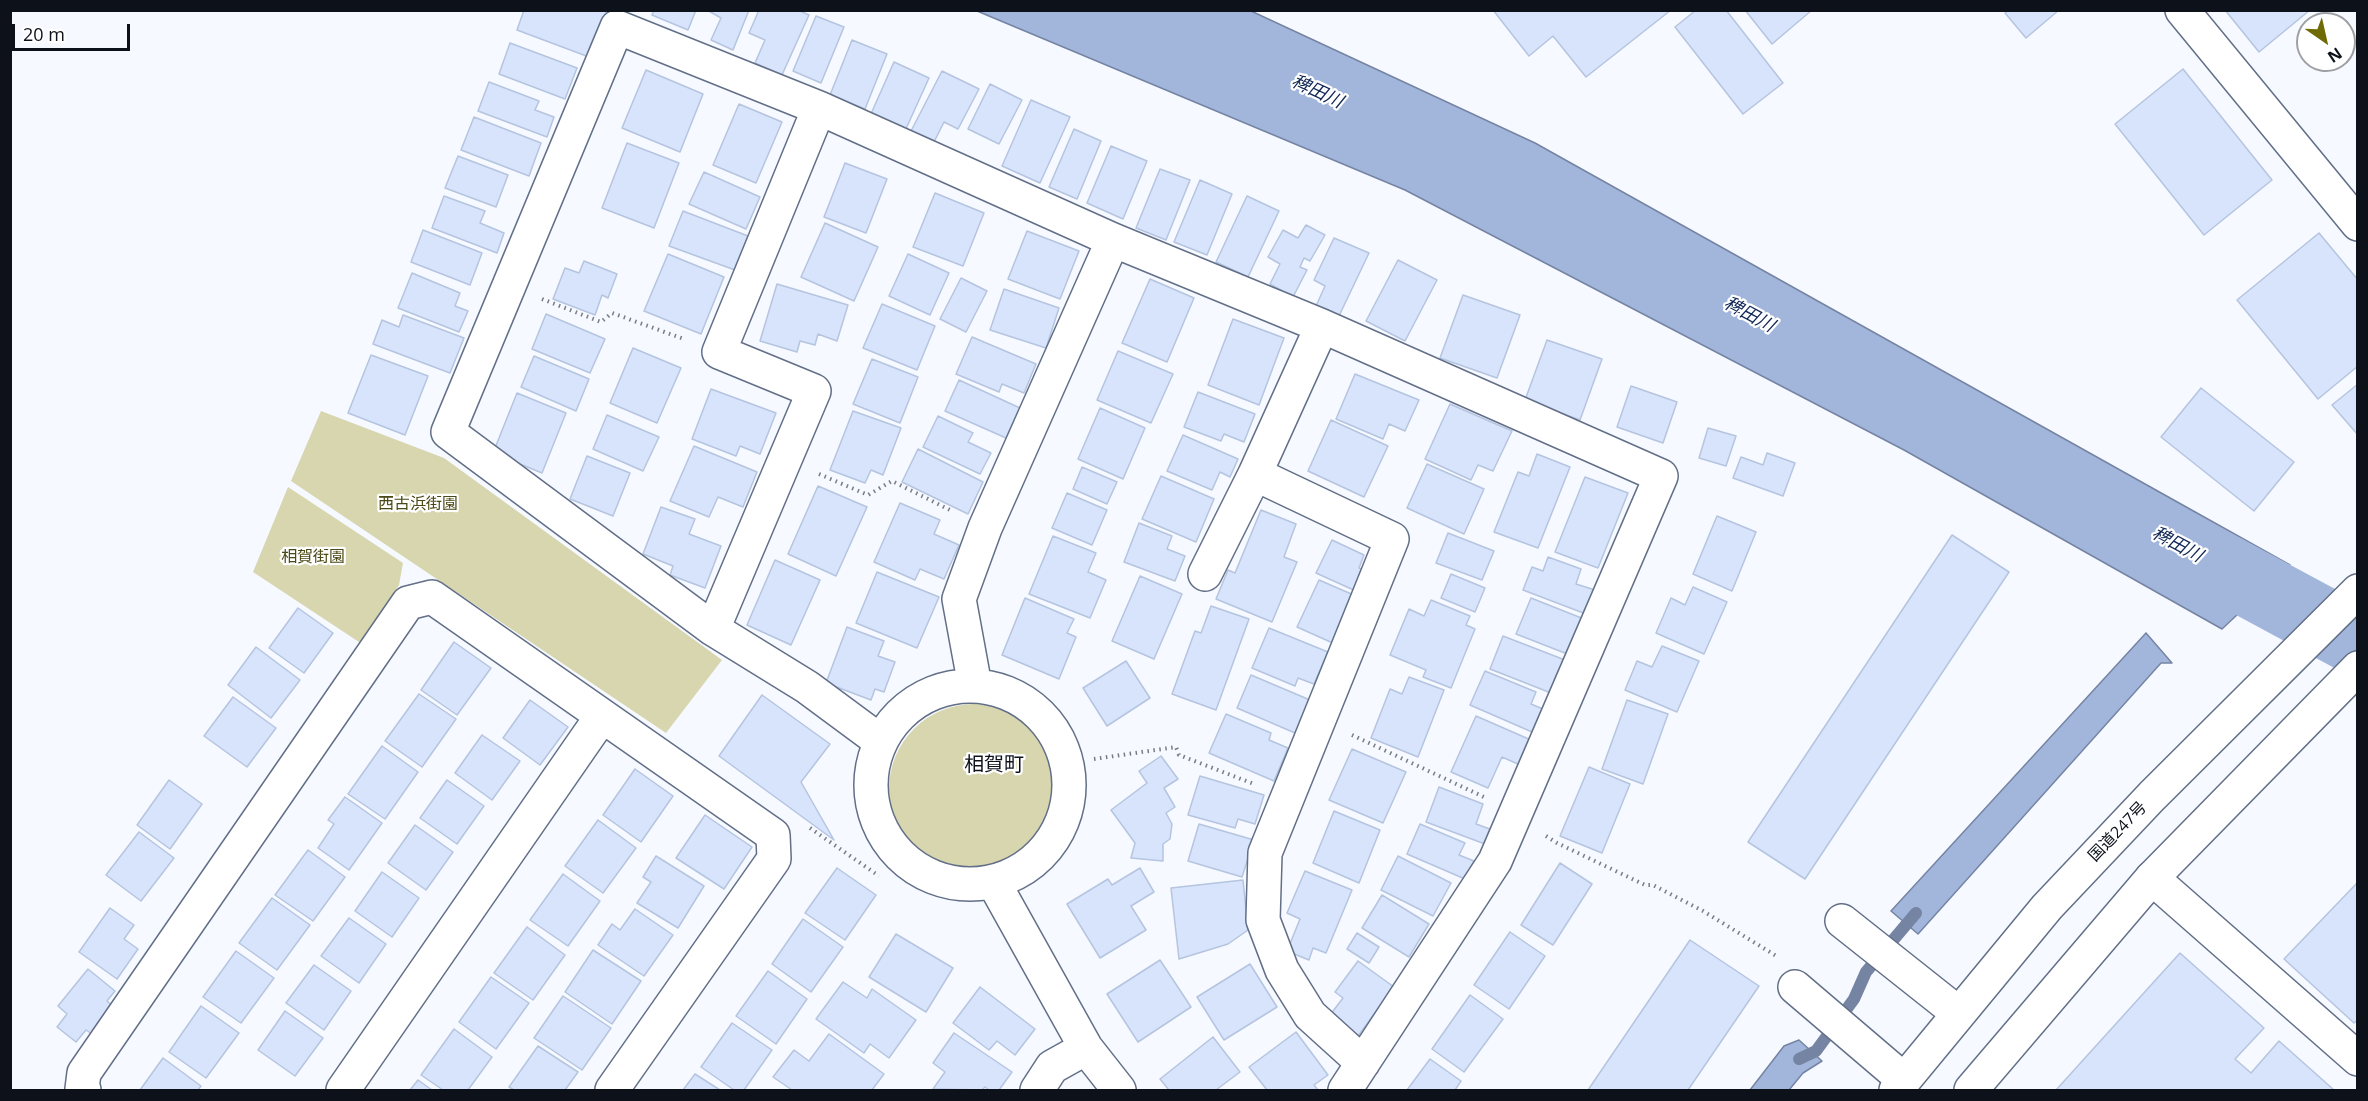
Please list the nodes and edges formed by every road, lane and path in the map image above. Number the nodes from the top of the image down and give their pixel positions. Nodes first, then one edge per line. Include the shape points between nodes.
1 (2182, 10) edge
2 (819, 108) junction
3 (2358, 224) edge
4 (1113, 240) junction
5 (509, 287) junction
6 (1322, 326) junction
7 (718, 352) junction
8 (785, 459) junction
9 (1255, 474) junction
10 (985, 528) junction
11 (1205, 574) dead end
12 (2358, 591) edge
13 (713, 629) junction
14 (2358, 668) edge
15 (975, 686) junction
16 (602, 716) junction
17 (1319, 719) junction
18 (880, 741) junction
19 (1094, 759) dead end
20 (1288, 797) junction
21 (1514, 814) junction
22 (2152, 878) junction
23 (994, 883) junction
24 (1842, 921) dead end
25 (1789, 973) joint
26 (1958, 1013) junction
27 (1086, 1048) junction
28 (2358, 1059) edge
29 (1363, 1063) junction
30 (1900, 1085) edge
31 (84, 1090) edge
32 (343, 1090) edge
33 (612, 1090) edge
34 (1037, 1090) edge
35 (1119, 1090) edge
36 (1345, 1090) edge
37 (1971, 1090) edge

1 - 3 main road
2 - 4 main road
2 - 5 main road via 617,27
2 - 7 main road
4 - 6 main road
4 - 10 main road
5 - 7 path via 601,322 612,313
5 - 13 main road via 448,432
6 - 9 main road
6 - 21 main road via 1661,477
7 - 8 main road via 814,391
8 - 10 path via 868,495 892,481
8 - 13 main road
9 - 11 main road
9 - 17 main road via 1392,539
10 - 15 main road via 959,599
12 - 26 main road, 国道247号 via 2152,796 2047,907
13 - 18 main road via 807,687
14 - 22 main road
15 - 18 main road via 928,695 900,714
15 - 23 main road via 993,688 1024,700 1049,723 1065,752 1071,785 1065,818 1049,847 1025,869
16 - 31 main road via 432,597 408,603 84,1073
16 - 32 main road
16 - 33 main road via 773,835 774,843 774,859
17 - 20 main road
17 - 21 path
18 - 23 main road via 871,772 872,805 883,835 896,852 930,878 962,885
19 - 20 path via 1176,747 1179,754
20 - 29 main road via 1265,853 1263,920 1282,970 1310,1015
21 - 25 path via 1557,843 1702,911
21 - 29 main road via 1495,861
22 - 28 main road
22 - 37 main road
23 - 27 main road
24 - 26 main road
25 - 30 main road
26 - 30 main road, 国道247号
27 - 34 main road via 1052,1067
27 - 35 main road
29 - 36 main road

